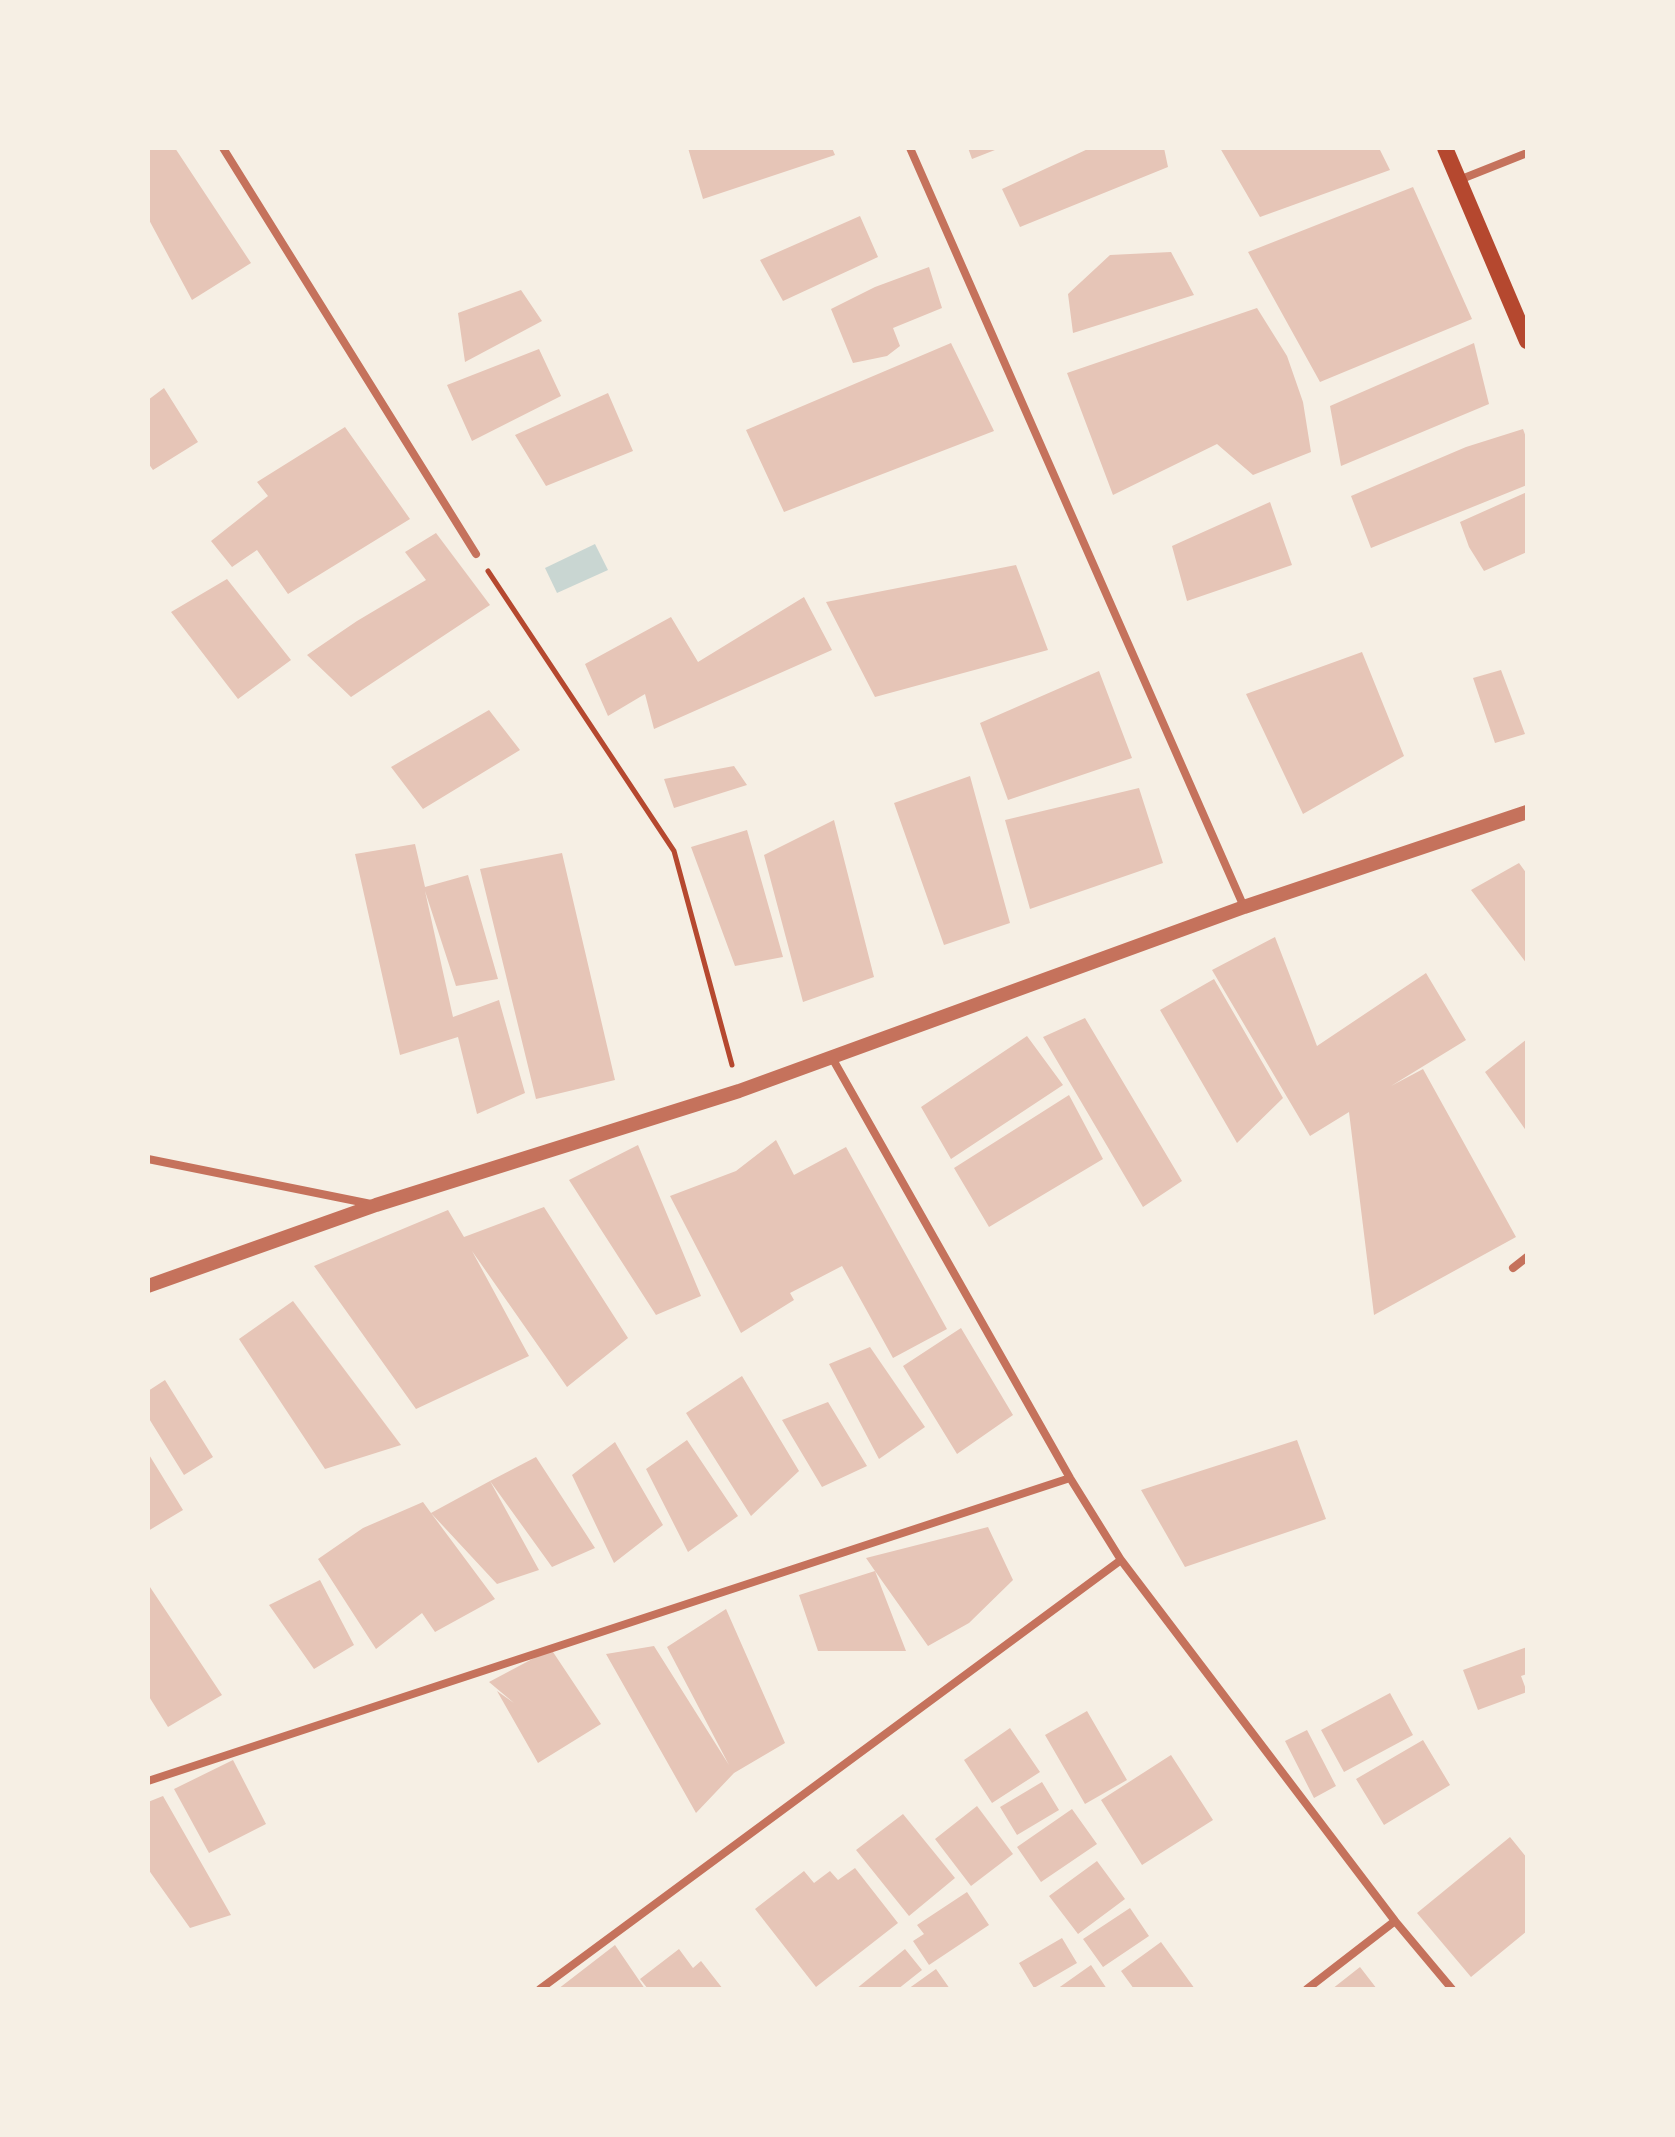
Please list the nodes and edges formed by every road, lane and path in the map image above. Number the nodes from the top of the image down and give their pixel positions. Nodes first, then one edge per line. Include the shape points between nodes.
1 (223, 148) edge
2 (910, 148) edge
3 (1445, 148) edge
4 (1527, 153) edge
5 (1459, 180) junction
6 (1527, 341) edge
7 (476, 554) joint
8 (1527, 812) edge
9 (1244, 907) junction
10 (831, 1056) junction
11 (739, 1091) junction
12 (148, 1159) edge
13 (376, 1205) junction
14 (1527, 1257) edge
15 (1513, 1268) dead end
16 (148, 1286) edge
17 (1070, 1478) junction
18 (1121, 1560) junction
19 (148, 1781) edge
20 (1395, 1921) junction
21 (540, 1989) edge
22 (1307, 1989) edge
23 (1452, 1989) edge

1 - 7 street
2 - 9 street
3 - 5 main road
4 - 5 street
5 - 6 main road
7 - 11 path via 674,851
8 - 9 street
9 - 10 street
10 - 11 street
10 - 17 street
11 - 13 street
12 - 13 street
13 - 16 street
14 - 15 street
17 - 18 street
17 - 19 street
18 - 20 street
18 - 21 street
20 - 22 street
20 - 23 street

